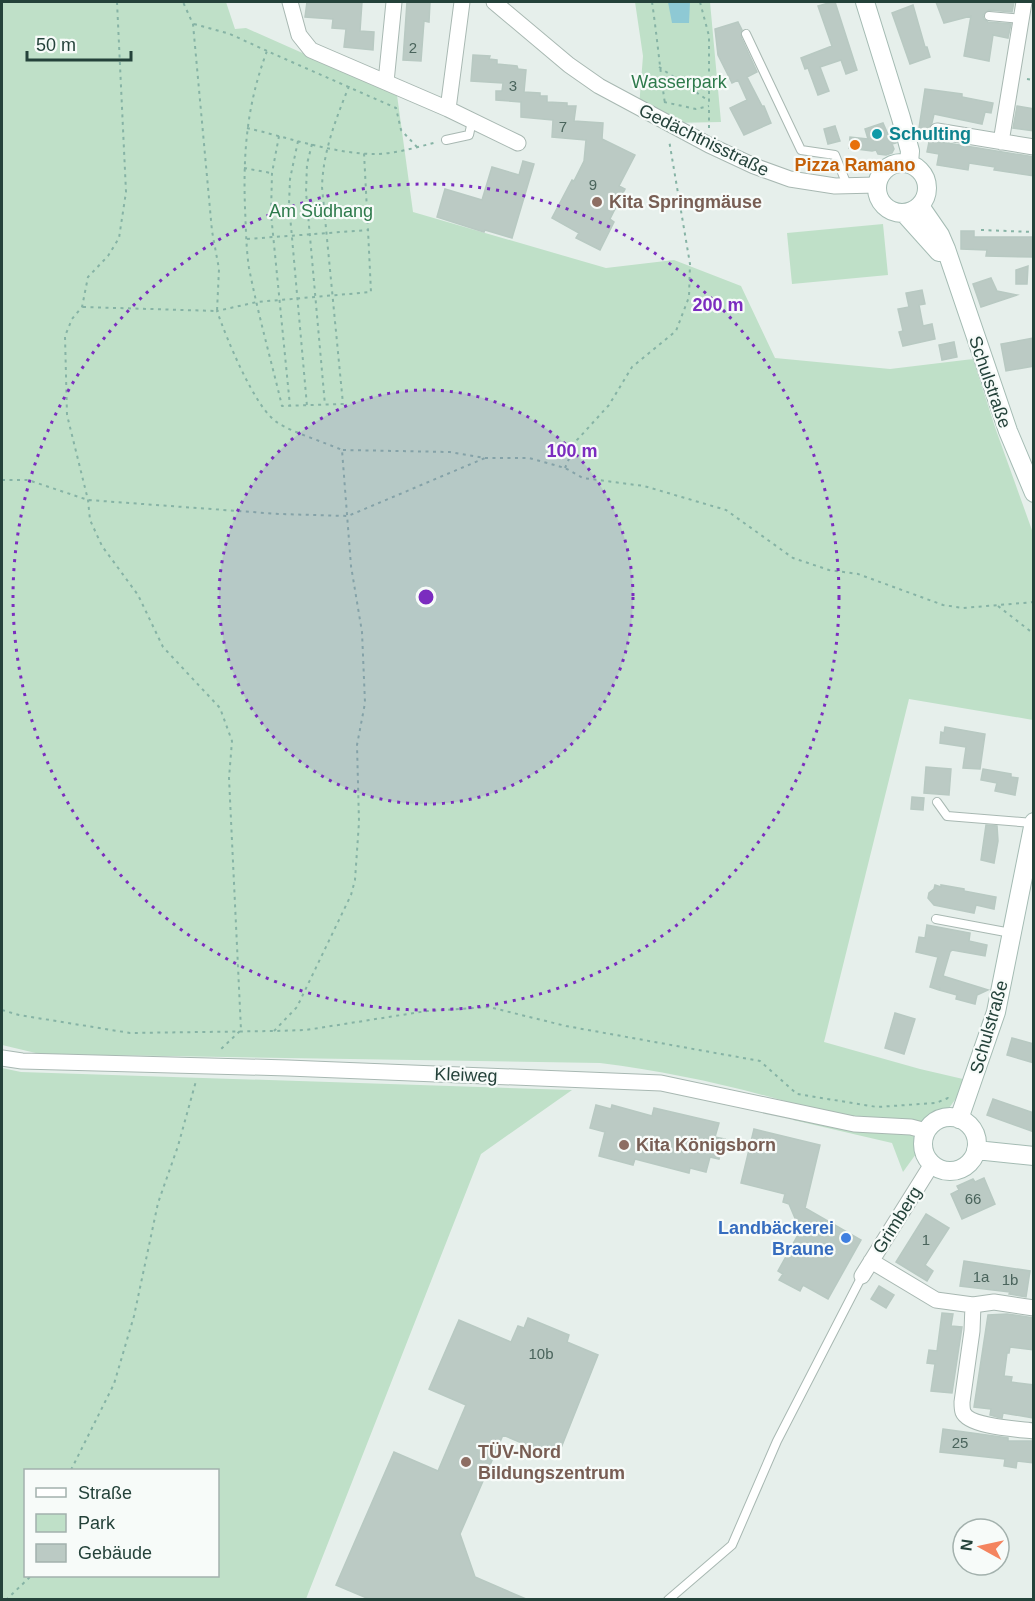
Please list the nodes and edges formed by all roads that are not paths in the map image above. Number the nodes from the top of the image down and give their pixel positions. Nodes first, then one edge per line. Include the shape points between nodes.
1 (290, 2) edge
2 (394, 2) edge
3 (462, 2) edge
4 (494, 2) edge
5 (865, 2) edge
6 (1026, 14) edge
7 (989, 16) dead end
8 (746, 33) dead end
9 (386, 82) junction
10 (448, 109) junction
11 (472, 121) junction
12 (937, 131) dead end
13 (446, 140) road end
14 (1001, 142) junction
15 (518, 143) dead end
16 (1034, 147) edge
17 (909, 163) junction
18 (877, 185) junction
19 (847, 186) junction
20 (912, 209) junction
21 (1034, 493) edge
22 (937, 802) dead end
23 (1033, 823) edge
24 (936, 919) dead end
25 (1013, 933) junction
26 (2, 1058) edge
27 (962, 1111) junction
28 (926, 1131) junction
29 (976, 1150) junction
30 (1034, 1156) edge
31 (932, 1164) junction
32 (871, 1261) junction
33 (862, 1276) joint
34 (973, 1305) junction
35 (1034, 1308) edge
36 (1034, 1431) edge
37 (668, 1599) edge

1 - 9 street via 298,35 311,50
2 - 9 street
3 - 10 street
4 - 19 street, Gedächtnisstraße via 584,76 666,124 790,179
5 - 17 main road via 901,118 910,151
6 - 7 lane
6 - 14 street
8 - 19 lane via 801,150 835,155
9 - 10 street
10 - 11 street
11 - 13 lane via 469,135
11 - 15 street
12 - 14 street
14 - 16 street
17 - 18 main road via 891,165 881,173
17 - 20 main road via 921,171 927,185 927,192
18 - 19 street, Gedächtnisstraße
18 - 20 main road via 881,202 887,208 895,212
20 - 21 main road, Schulstraße via 951,269
22 - 23 lane via 947,816
23 - 25 main road, Schulstraße
24 - 25 lane
25 - 27 main road, Schulstraße via 996,1012
26 - 28 street, Kleiweg via 661,1083 854,1124
27 - 28 main road via 930,1125
27 - 29 main road
28 - 31 main road via 923,1147
29 - 30 main road
29 - 31 main road via 961,1168 945,1170
31 - 32 street, Grimberg
32 - 33 street, Grimberg
32 - 34 street via 936,1300
33 - 37 lane via 777,1441 732,1545
34 - 35 street via 994,1302
34 - 36 street via 963,1412 978,1423

